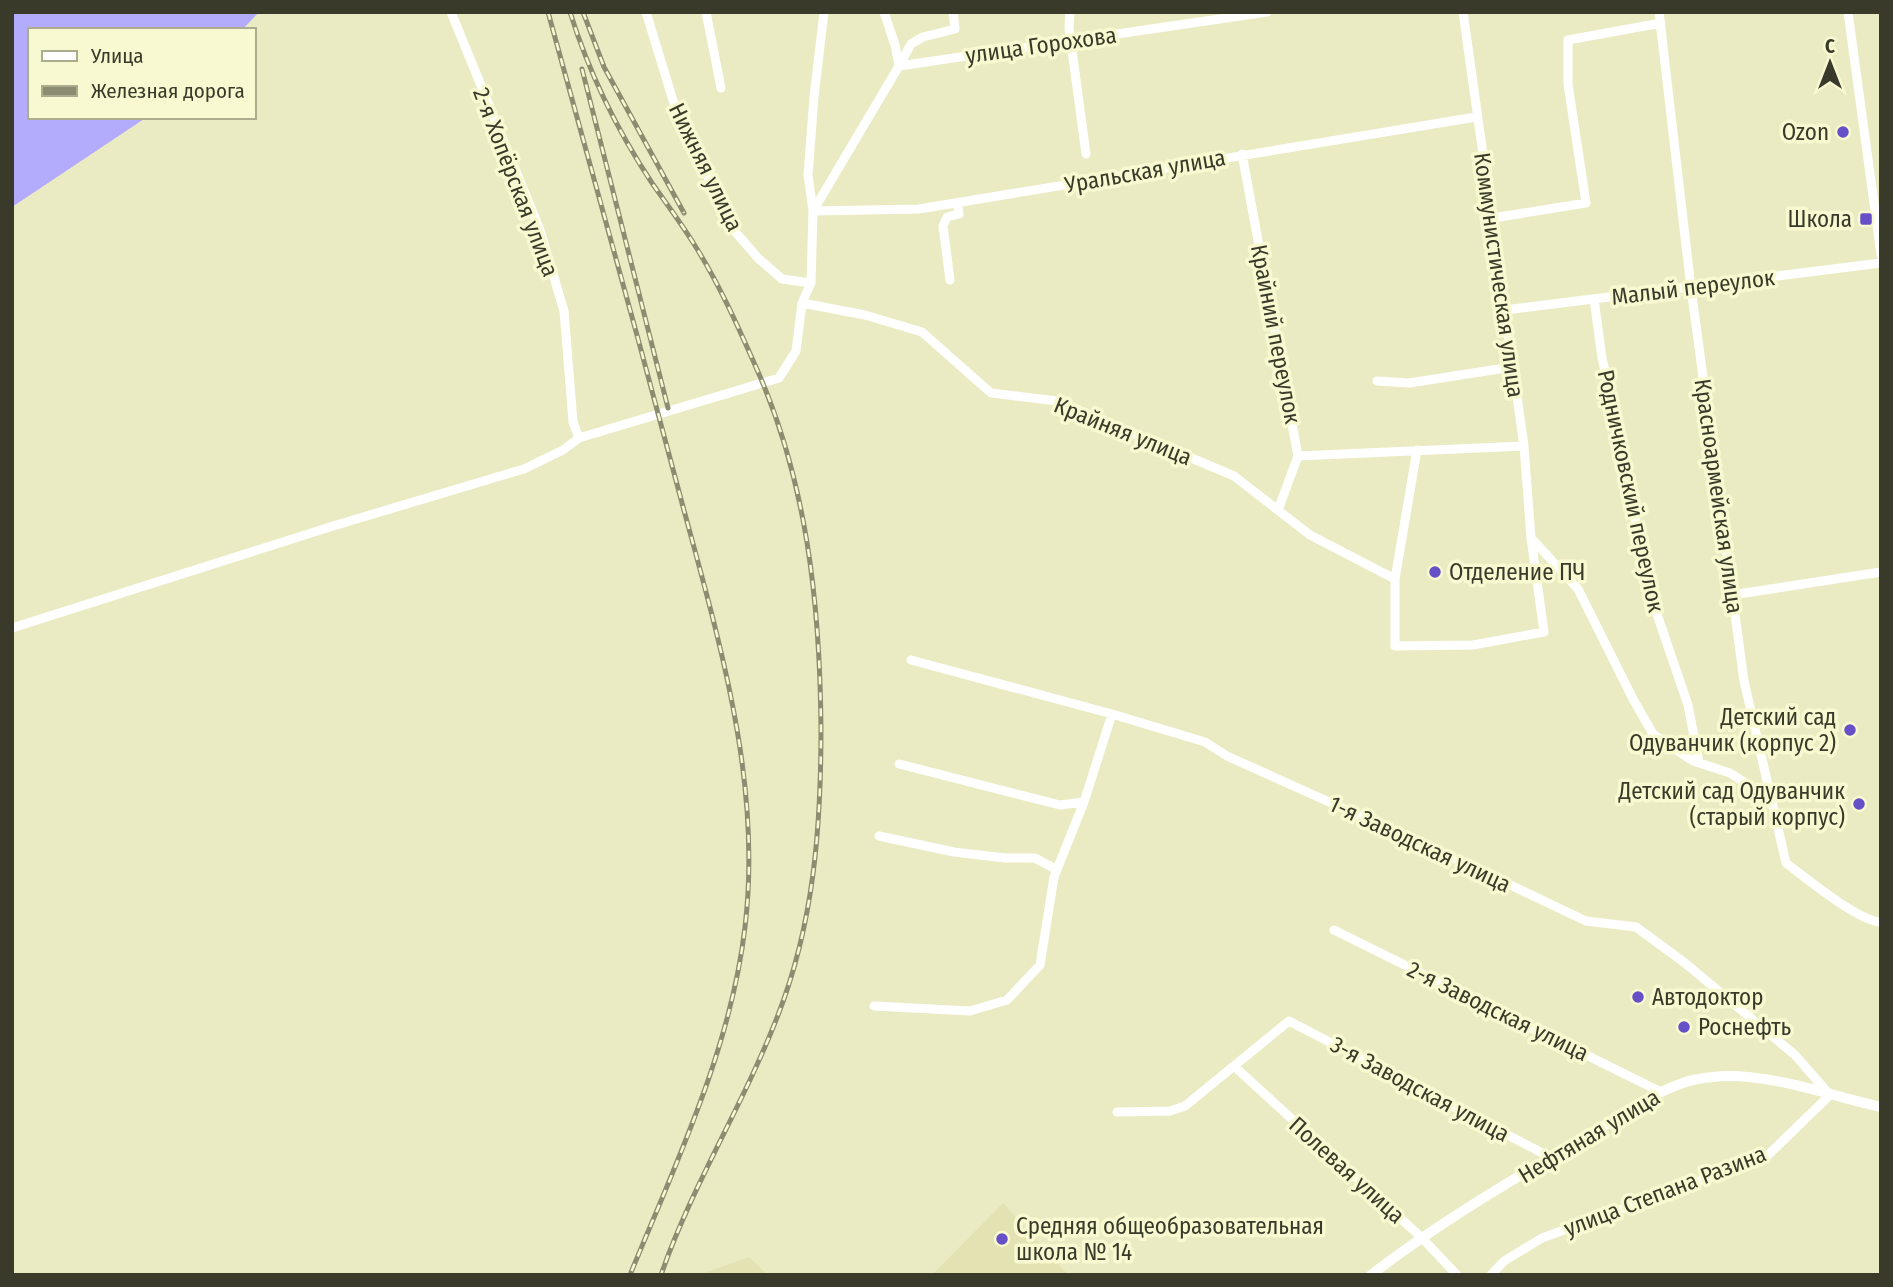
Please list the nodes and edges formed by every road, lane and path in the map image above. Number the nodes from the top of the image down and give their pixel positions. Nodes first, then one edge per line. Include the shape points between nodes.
1 (451, 12) edge
2 (646, 12) edge
3 (706, 12) edge
4 (824, 12) edge
5 (884, 12) edge
6 (953, 12) edge
7 (1070, 12) edge
8 (1266, 12) edge
9 (1463, 12) edge
10 (1848, 12) edge
11 (1660, 17) edge
12 (1071, 40) junction
13 (899, 66) junction
14 (721, 88) dead end
15 (1476, 117) junction
16 (1086, 154) dead end
17 (1242, 154) junction
18 (957, 203) junction
19 (813, 211) junction
20 (1493, 218) junction
21 (1881, 255) edge
22 (1881, 263) edge
23 (950, 280) dead end
24 (811, 283) junction
25 (1691, 288) junction
26 (1594, 299) junction
27 (802, 303) junction
28 (1505, 310) junction
29 (1512, 367) junction
30 (1377, 381) dead end
31 (579, 438) junction
32 (1524, 446) junction
33 (1417, 450) junction
34 (1298, 456) junction
35 (1278, 510) junction
36 (1531, 538) junction
37 (1881, 572) edge
38 (1395, 579) junction
39 (1732, 595) junction
40 (12, 628) edge
41 (911, 660) dead end
42 (1112, 714) junction
43 (1699, 762) junction
44 (899, 764) dead end
45 (1772, 800) junction
46 (1084, 803) junction
47 (879, 836) dead end
48 (1057, 870) junction
49 (1881, 922) edge
50 (1334, 930) dead end
51 (874, 1006) dead end
52 (1235, 1067) junction
53 (1661, 1092) junction
54 (1830, 1095) junction
55 (1881, 1107) edge
56 (1118, 1112) dead end
57 (1550, 1157) junction
58 (1422, 1238) junction
59 (1371, 1275) edge
60 (1457, 1275) edge
61 (1491, 1275) edge

1 - 31 street, 2-я Хопёрская улица via 540,230 564,311 573,422
2 - 24 street, Нижняя улица via 676,107 732,228 782,279
3 - 14 street
4 - 19 street via 808,175
5 - 13 street
6 - 13 street via 955,29 911,44
7 - 12 street
8 - 12 street, улица Горохова
9 - 15 street, Коммунистическая улица
10 - 21 street
11 - 20 street via 1568,40 1568,84 1586,203
11 - 25 street, Красноармейская улица
12 - 13 street, улица Горохова
12 - 16 street
13 - 19 street
15 - 17 street, Уральская улица
15 - 20 street, Коммунистическая улица
17 - 18 street, Уральская улица
17 - 34 street, Крайний переулок
18 - 19 street, Уральская улица via 919,209
18 - 23 street via 959,214 947,217 943,226
19 - 24 street
20 - 28 street, Коммунистическая улица
22 - 25 street, Малый переулок
24 - 27 street
25 - 26 street, Малый переулок
25 - 39 street, Красноармейская улица
26 - 28 street, Малый переулок
26 - 43 street, Родничковский переулок via 1647,585 1688,705
27 - 31 street via 796,351 779,378
27 - 35 street, Крайняя улица via 922,332 991,393 1057,401 1234,476
28 - 29 street, Коммунистическая улица
29 - 30 street via 1409,383
29 - 32 street, Коммунистическая улица
31 - 40 street via 524,469
32 - 33 street
32 - 36 street, Коммунистическая улица
33 - 34 street
33 - 38 street
34 - 35 street, Крайний переулок
35 - 38 street, Крайняя улица via 1310,535
36 - 38 street, Коммунистическая улица via 1544,632 1473,645 1395,646
36 - 43 street via 1578,589 1653,734
37 - 39 street
39 - 45 street, Красноармейская улица via 1744,681
41 - 42 street, 1-я Заводская улица
42 - 46 street
42 - 54 street, 1-я Заводская улица via 1205,743 1586,921 1636,928 1795,1055
43 - 45 street via 1730,773
44 - 46 street via 1060,805
45 - 49 street, Красноармейская улица via 1786,863 1872,922
46 - 48 street
47 - 48 street via 954,852 1035,859
48 - 51 street via 1040,965 1007,1000 970,1011
50 - 53 street, 2-я Заводская улица
52 - 56 street via 1185,1106 1170,1111
52 - 57 street, 3-я Заводская улица via 1289,1021
52 - 58 street, Полевая улица
53 - 54 main road, Нефтяная улица via 1704,1078 1745,1077
53 - 57 main road, Нефтяная улица
54 - 55 main road
54 - 61 street, улица Степана Разина via 1766,1157 1542,1238 1504,1261
57 - 58 main road, Нефтяная улица
58 - 59 main road, Нефтяная улица
58 - 60 street, Полевая улица

